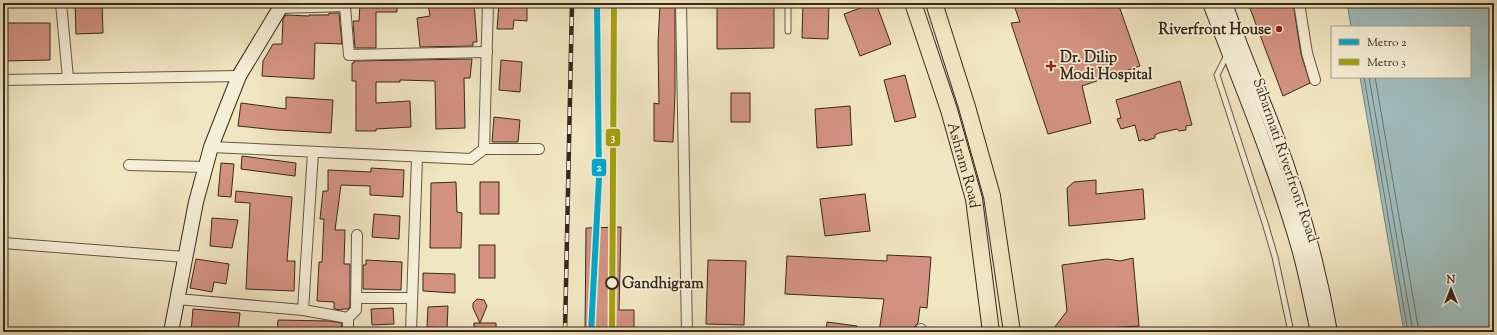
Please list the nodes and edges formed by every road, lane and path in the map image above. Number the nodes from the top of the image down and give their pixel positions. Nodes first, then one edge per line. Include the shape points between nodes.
1 (61, 3) edge
2 (488, 3) edge
3 (681, 3) edge
4 (788, 3) edge
5 (914, 3) edge
6 (934, 3) edge
7 (1210, 3) edge
8 (1225, 3) edge
9 (1299, 3) edge
10 (347, 5) edge
11 (280, 6) edge
12 (788, 31) dead end
13 (1235, 50) junction
14 (487, 52) junction
15 (239, 76) junction
16 (68, 78) junction
17 (3, 80) edge
18 (1316, 80) dead end
19 (211, 148) junction
20 (484, 149) junction
21 (539, 149) dead end
22 (313, 152) junction
23 (417, 157) junction
24 (129, 165) dead end
25 (205, 167) junction
26 (357, 235) dead end
27 (3, 243) edge
28 (185, 257) junction
29 (356, 298) junction
30 (411, 298) junction
31 (177, 299) junction
32 (303, 310) junction
33 (348, 318) junction
34 (171, 332) edge
35 (348, 332) edge
36 (410, 332) edge
37 (686, 332) edge
38 (991, 332) edge
39 (1012, 332) edge
40 (1291, 332) edge
41 (1318, 332) edge
42 (1330, 332) edge

1 - 16 street
2 - 14 street
3 - 37 street
4 - 12 lane
5 - 38 main road, Ashram Road via 949,110 974,199
6 - 39 main road, Ashram Road via 992,196
7 - 13 street, Sabarmati Riverfront Road
8 - 13 street, Sabarmati Riverfront Road
9 - 18 street via 1307,53
10 - 11 street
10 - 14 street via 349,55
11 - 15 street
13 - 40 lane via 1217,75 1275,257
13 - 41 street, Sabarmati Riverfront Road via 1300,253
13 - 42 street, Sabarmati Riverfront Road via 1274,131 1313,252
14 - 20 street
15 - 16 street
15 - 19 street
16 - 17 street
19 - 22 street
19 - 25 street
20 - 21 street
20 - 23 street via 471,159
22 - 23 street
22 - 32 street
23 - 30 street
24 - 25 street
25 - 28 street
26 - 29 street
27 - 28 street
28 - 31 street
29 - 30 street
29 - 33 street via 356,310
30 - 36 street
31 - 32 street
31 - 34 street
32 - 33 street
33 - 35 street

